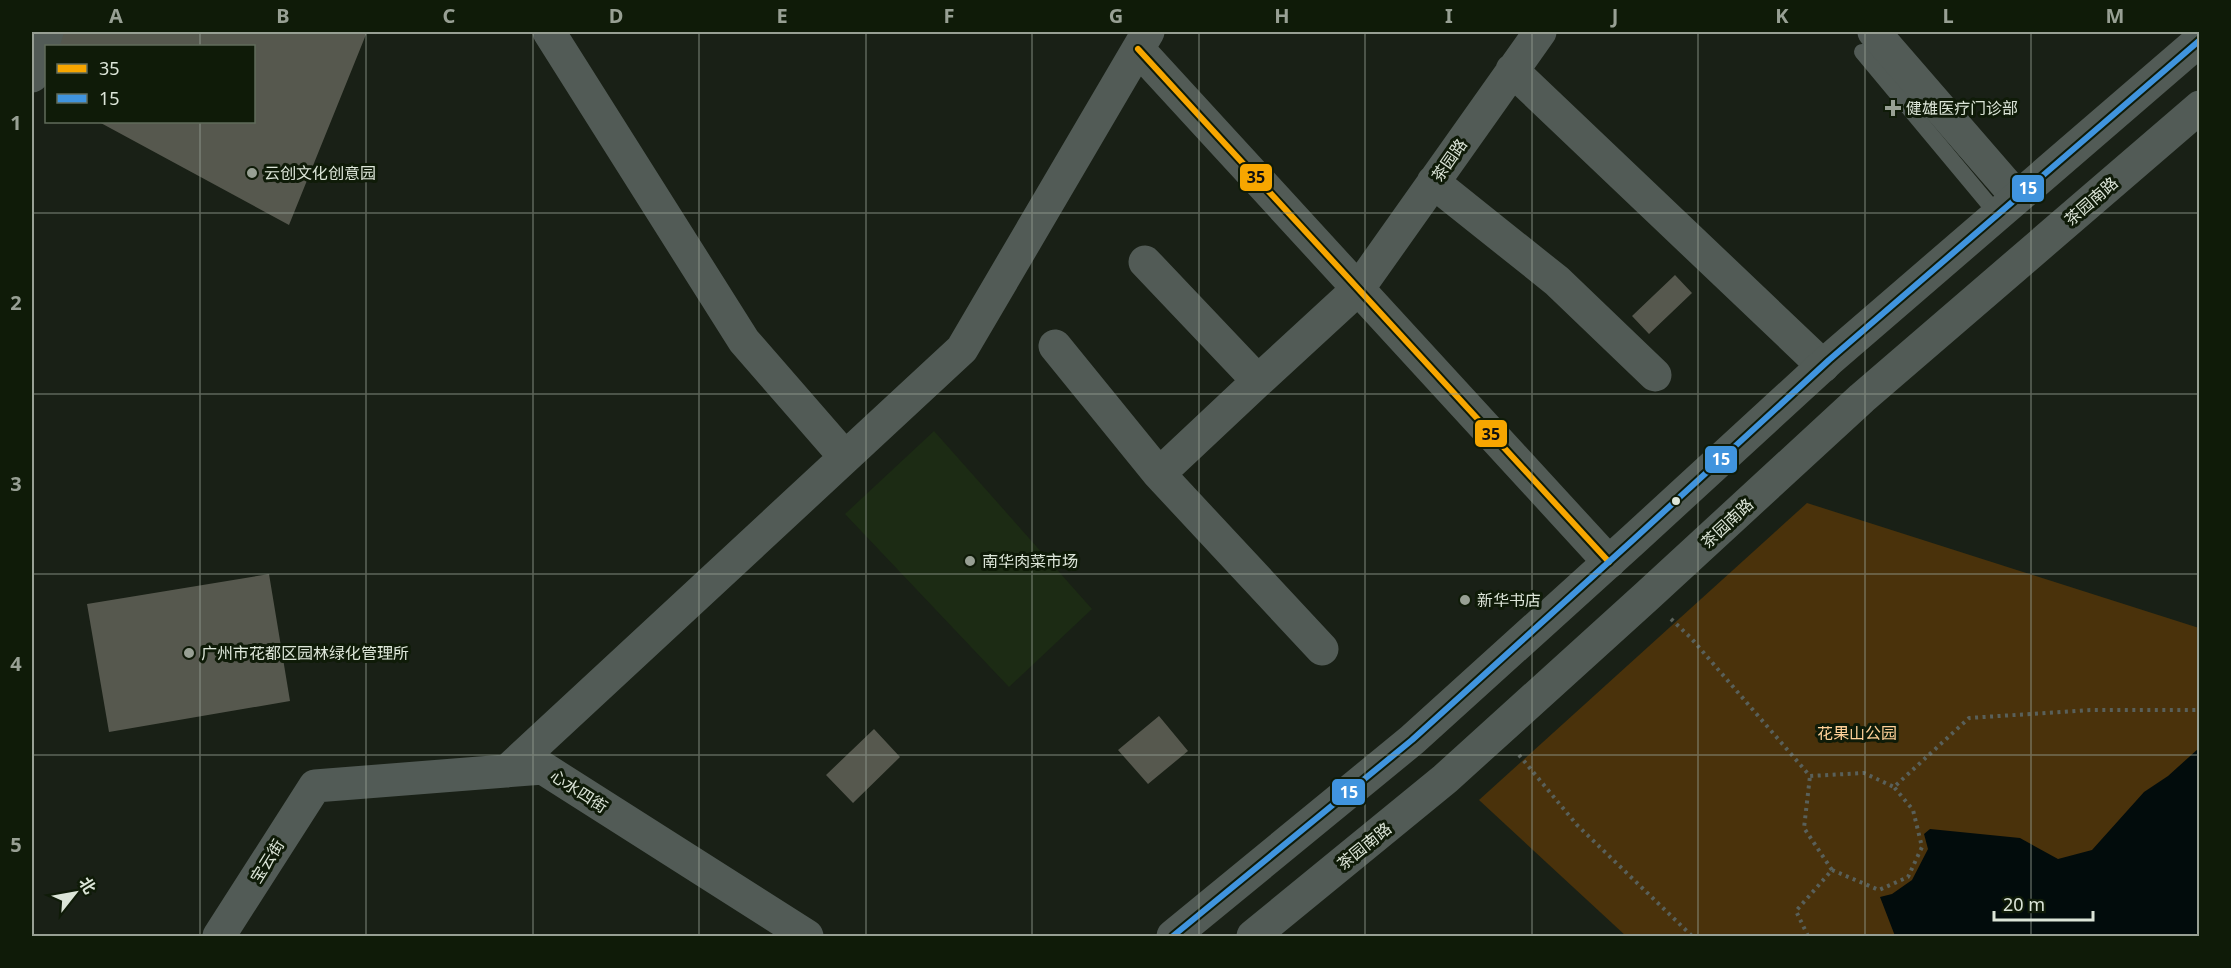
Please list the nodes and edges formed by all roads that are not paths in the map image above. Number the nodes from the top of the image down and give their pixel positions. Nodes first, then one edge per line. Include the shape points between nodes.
1 (46, 32) edge
2 (549, 32) edge
3 (1540, 32) edge
4 (1143, 40) edge
5 (2199, 40) edge
6 (1868, 42) edge
7 (1512, 70) junction
8 (32, 76) edge
9 (2199, 107) edge
10 (1433, 182) junction
11 (2007, 206) junction
12 (1145, 262) dead end
13 (1358, 289) junction
14 (1055, 346) dead end
15 (1823, 366) junction
16 (1655, 375) dead end
17 (1258, 381) junction
18 (845, 457) junction
19 (1159, 474) junction
20 (1609, 562) junction
21 (1322, 649) dead end
22 (507, 771) junction
23 (315, 786) joint
24 (219, 936) edge
25 (807, 936) edge
26 (1173, 936) edge
27 (1253, 936) edge

1 - 8 street
2 - 18 street via 744,341
3 - 7 street, 茶园路
4 - 13 street
4 - 18 street via 962,349
5 - 11 street
6 - 11 street
7 - 10 street, 茶园路
7 - 15 street
9 - 27 street, 茶园南路 via 1862,398 1445,779
10 - 13 street, 茶园路
10 - 16 street via 1557,281
11 - 15 street
12 - 17 street
13 - 17 street, 茶园路
13 - 20 street
14 - 19 street
15 - 20 street
17 - 19 street, 茶园路
18 - 22 street
19 - 21 street
20 - 26 street via 1412,740
22 - 23 street, 心水四街
22 - 25 street, 心水四街 via 543,768
23 - 24 street, 宝云街

